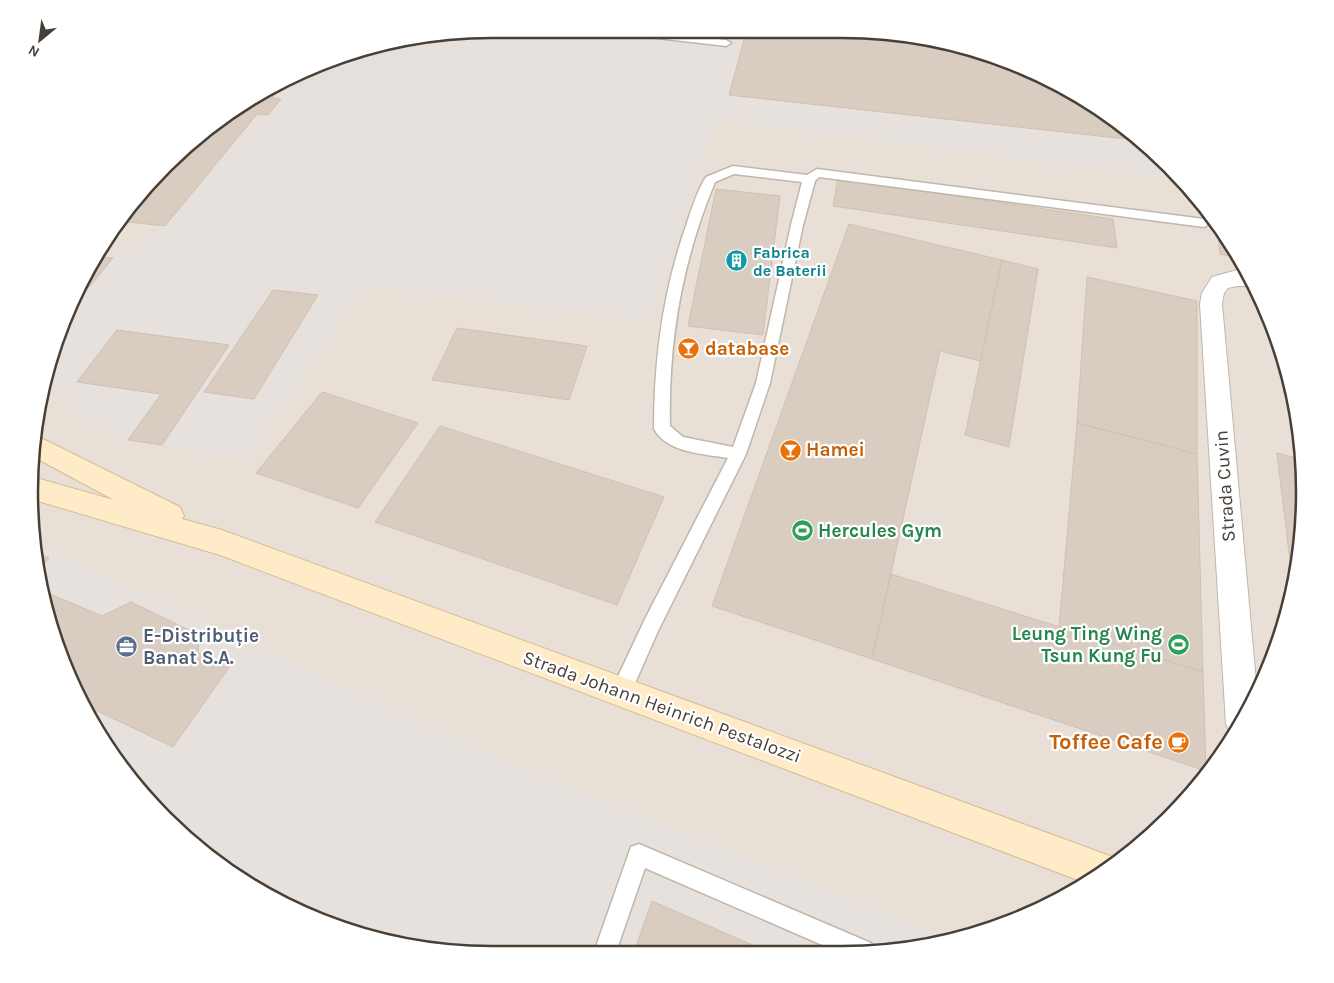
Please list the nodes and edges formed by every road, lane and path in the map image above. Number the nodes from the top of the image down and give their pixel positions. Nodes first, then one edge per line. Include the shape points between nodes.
1 (678, 38) edge
2 (726, 44) dead end
3 (809, 179) junction
4 (1204, 224) dead end
5 (1243, 279) edge
6 (39, 448) edge
7 (738, 454) junction
8 (38, 490) edge
9 (222, 543) junction
10 (622, 692) junction
11 (1241, 709) edge
12 (1096, 869) edge
13 (607, 946) edge
14 (853, 946) edge

1 - 2 lane
3 - 4 lane via 817,173
3 - 7 lane via 763,383
3 - 7 lane via 733,170 710,180 698,205 668,312 662,361 662,429 678,442
5 - 11 street, Strada Cuvin via 1220,282 1213,293 1212,304
6 - 9 main road, Strada Johann Heinrich Pestalozzi
7 - 10 lane via 651,625
8 - 9 main road, Strada Johann Heinrich Pestalozzi
9 - 10 main road, Strada Johann Heinrich Pestalozzi
10 - 12 main road, Strada Johann Heinrich Pestalozzi
13 - 14 lane via 639,855

